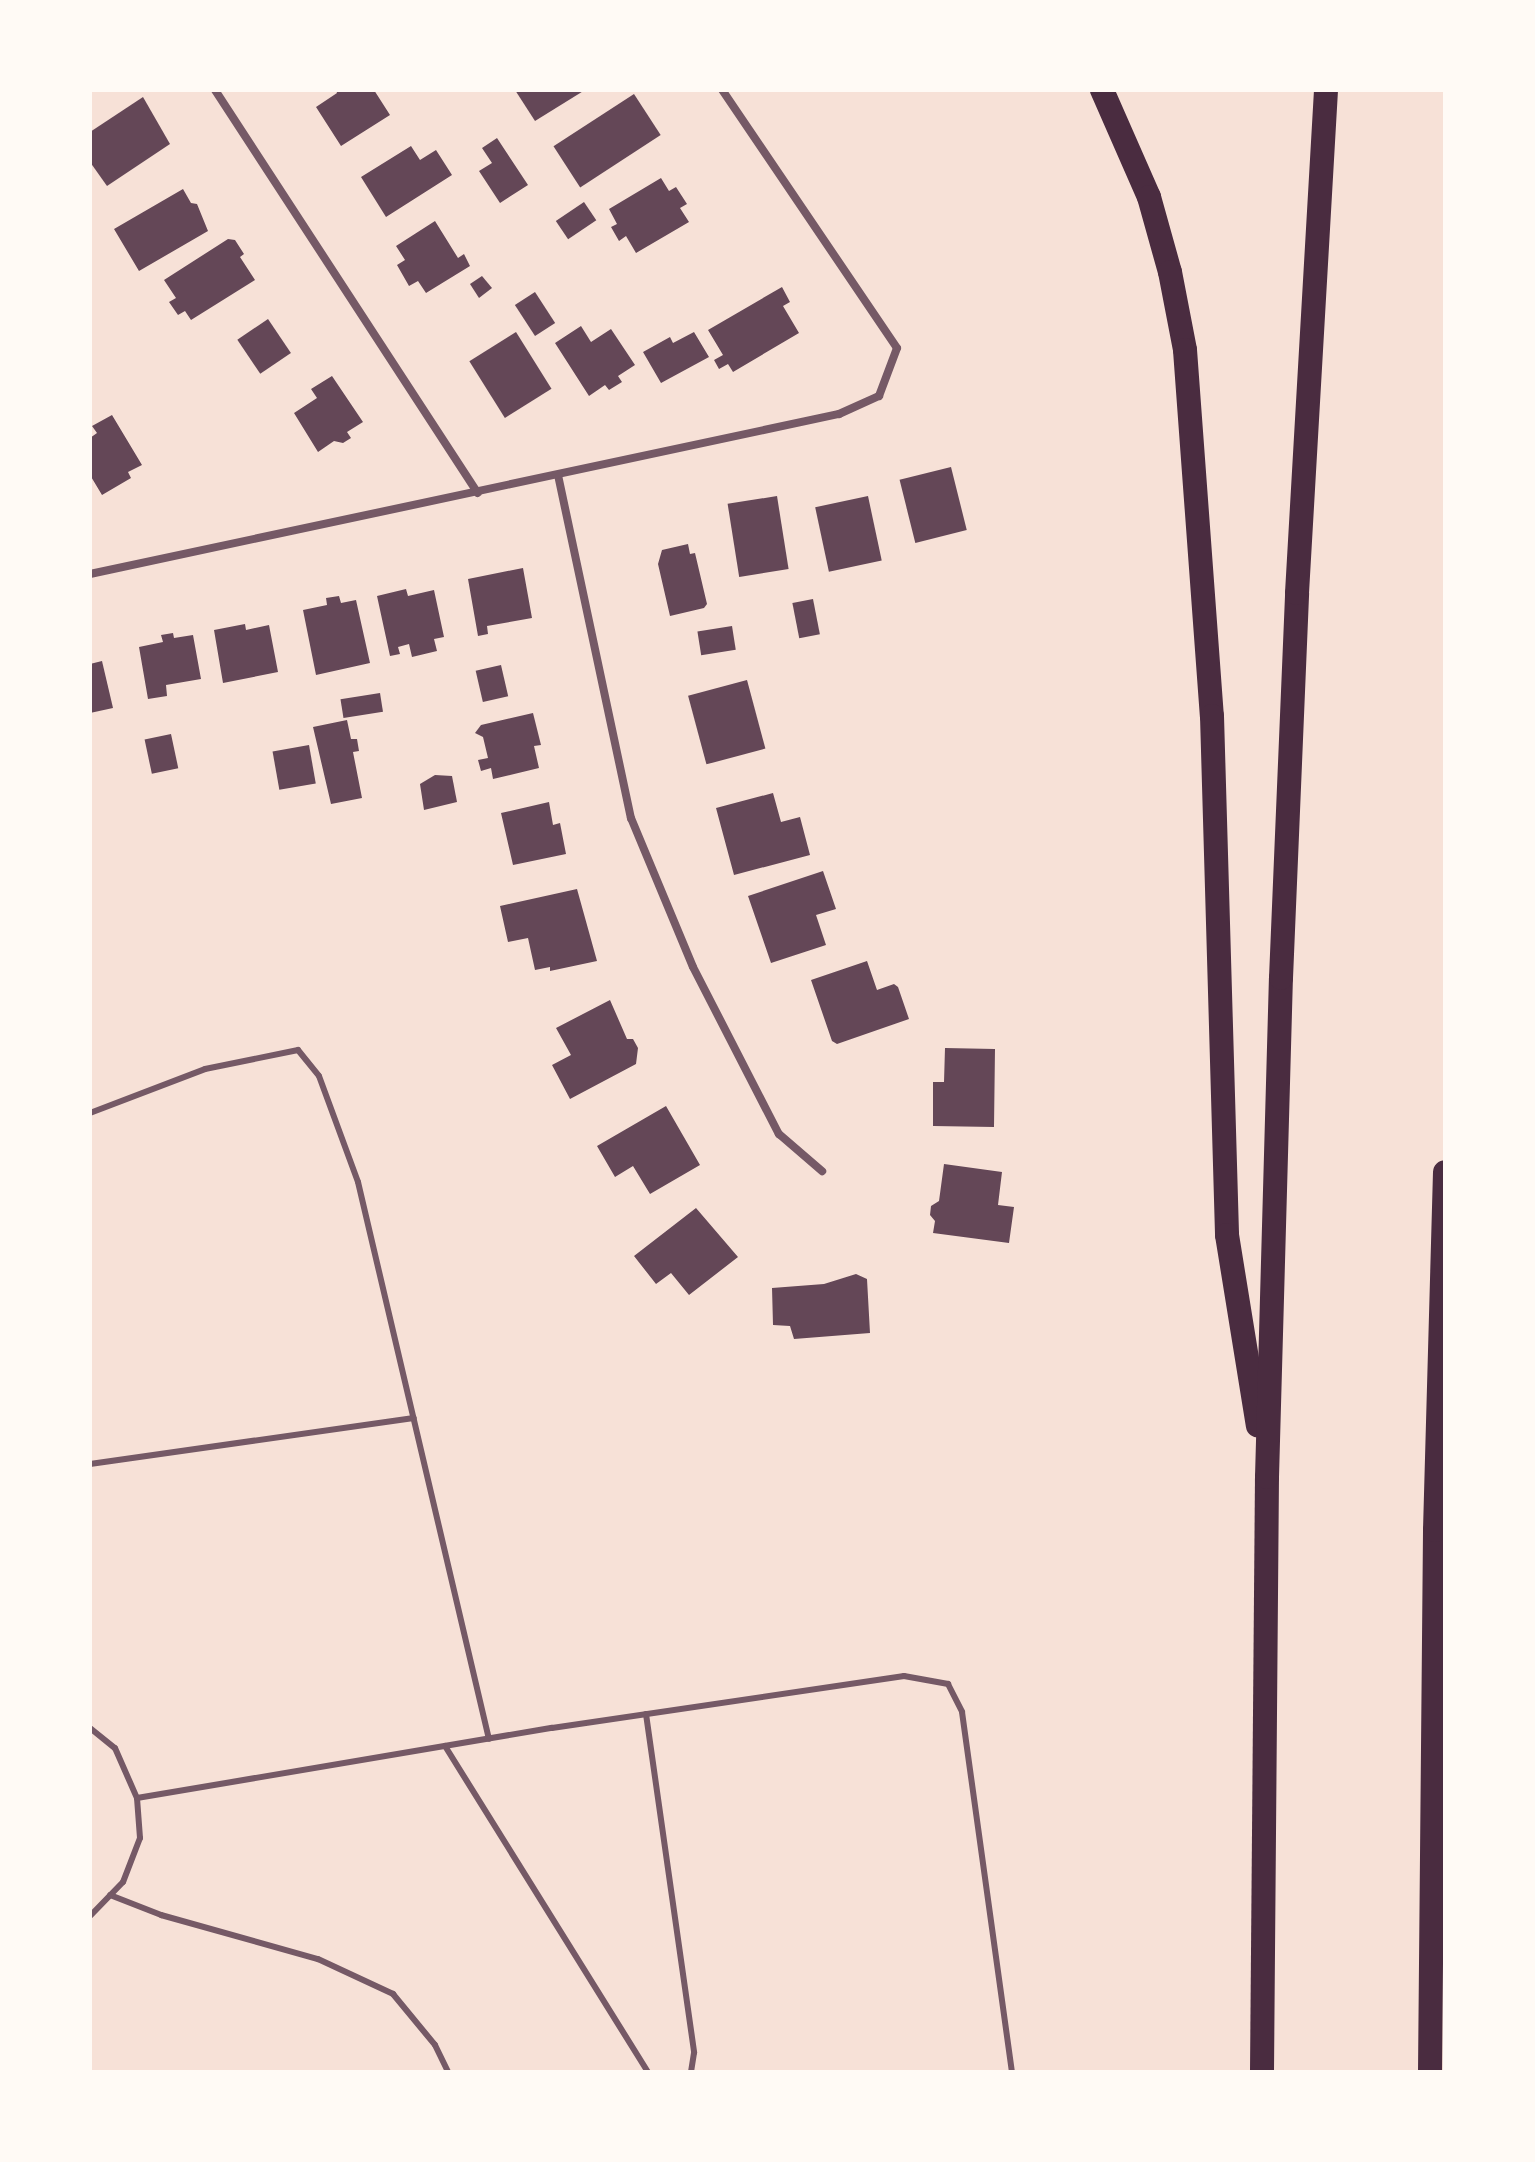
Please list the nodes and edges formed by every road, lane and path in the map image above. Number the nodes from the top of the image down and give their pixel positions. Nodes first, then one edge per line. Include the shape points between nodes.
1 (215, 90) edge
2 (722, 90) edge
3 (1102, 90) edge
4 (1326, 90) edge
5 (558, 475) junction
6 (478, 493) junction
7 (90, 574) edge
8 (90, 1113) edge
9 (822, 1171) dead end
10 (1445, 1172) edge
11 (414, 1418) junction
12 (90, 1464) edge
13 (1267, 1477) junction
14 (646, 1714) junction
15 (90, 1728) edge
16 (489, 1739) junction
17 (445, 1746) junction
18 (137, 1798) junction
19 (110, 1895) junction
20 (90, 1916) edge
21 (448, 2072) edge
22 (648, 2072) edge
23 (691, 2072) edge
24 (1012, 2072) edge
25 (1262, 2072) edge
26 (1430, 2072) edge

1 - 6 street
2 - 5 street via 897,348 879,396 839,414
3 - 13 highway via 1160,233 1187,364 1213,745 1227,1235
4 - 13 highway via 1296,608
5 - 6 street
5 - 9 street via 631,818 693,967 779,1134
6 - 7 street
8 - 11 lane via 205,1069 298,1050 319,1076 358,1182
10 - 26 highway via 1435,1530
11 - 12 lane
11 - 16 lane
13 - 25 highway
14 - 16 lane
14 - 23 lane via 694,2053
14 - 24 lane via 904,1676 948,1684 962,1712
15 - 18 lane via 115,1748
16 - 17 lane
17 - 18 lane
17 - 22 lane
18 - 19 lane via 140,1838 123,1882
19 - 20 lane
19 - 21 lane via 161,1915 318,1959 393,1994 435,2045

